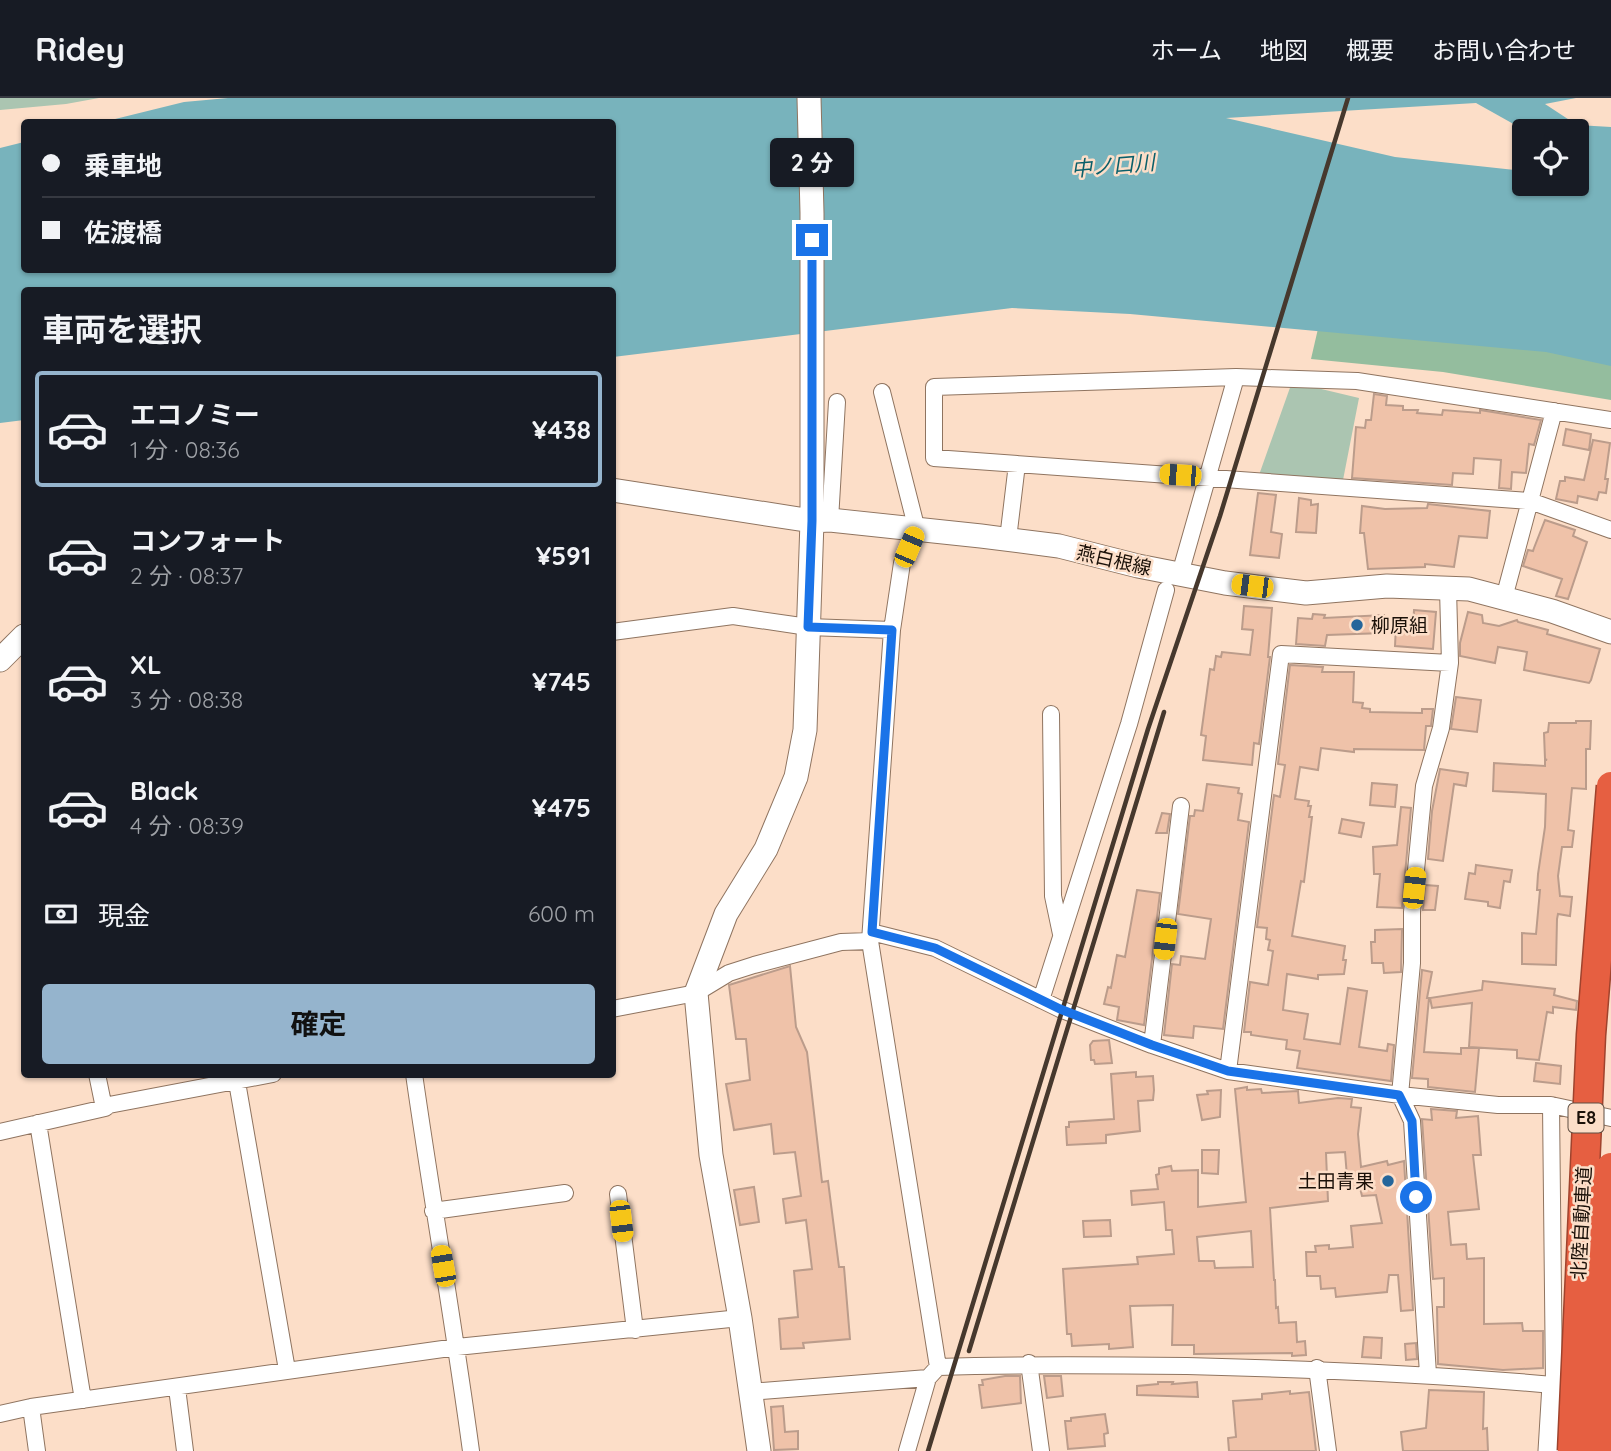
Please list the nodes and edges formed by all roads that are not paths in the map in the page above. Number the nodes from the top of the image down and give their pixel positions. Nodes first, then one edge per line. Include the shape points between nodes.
1 (809, 98) edge
2 (1236, 377) junction
3 (882, 392) dead end
4 (837, 402) dead end
5 (1554, 411) junction
6 (1611, 420) edge
7 (1017, 464) junction
8 (1207, 477) junction
9 (616, 492) edge
10 (1530, 500) junction
11 (821, 521) junction
12 (1610, 524) edge
13 (916, 530) junction
14 (1008, 539) junction
15 (1173, 582) junction
16 (1448, 589) junction
17 (1504, 598) junction
18 (808, 627) junction
19 (892, 630) junction
20 (616, 631) edge
21 (1611, 632) edge
22 (21, 639) edge
23 (0, 660) edge
24 (1450, 663) junction
25 (1051, 714) dead end
26 (1611, 786) edge
27 (1181, 806) dead end
28 (871, 936) junction
29 (1061, 937) junction
30 (696, 993) junction
31 (1041, 1000) junction
32 (616, 1008) edge
33 (1152, 1045) junction
34 (1228, 1071) junction
35 (98, 1078) edge
36 (255, 1078) edge
37 (415, 1078) edge
38 (191, 1082) edge
39 (237, 1082) junction
40 (1399, 1095) junction
41 (1552, 1105) junction
42 (104, 1108) junction
43 (1611, 1118) edge
44 (38, 1123) junction
45 (0, 1132) edge
46 (1611, 1167) edge
47 (565, 1193) dead end
48 (618, 1194) dead end
49 (433, 1211) junction
50 (740, 1318) junction
51 (635, 1330) junction
52 (457, 1347) junction
53 (1029, 1363) junction
54 (1317, 1368) junction
55 (288, 1370) junction
56 (933, 1373) junction
57 (1428, 1374) junction
58 (1554, 1385) junction
59 (177, 1388) junction
60 (1611, 1391) edge
61 (750, 1392) junction
62 (83, 1400) junction
63 (31, 1407) junction
64 (0, 1414) edge
65 (37, 1451) edge
66 (185, 1451) edge
67 (471, 1451) edge
68 (759, 1451) edge
69 (907, 1451) edge
70 (1041, 1451) edge
71 (1328, 1451) edge
72 (1550, 1451) edge
73 (1572, 1451) edge
74 (1599, 1451) edge

1 - 11 street via 812,404
2 - 5 street via 1357,381
2 - 7 street via 934,387 934,458
2 - 8 street
3 - 13 street
4 - 11 street
5 - 6 street
5 - 10 street
7 - 8 street
7 - 14 street
8 - 10 street
8 - 15 street
9 - 11 street, 燕白根線
10 - 12 street
10 - 17 street
11 - 13 street, 燕白根線
11 - 18 street
13 - 14 street, 燕白根線
13 - 19 street via 902,563
14 - 15 street, 燕白根線 via 1059,547
15 - 16 street, 燕白根線 via 1306,593 1387,586
15 - 29 street
16 - 17 street, 燕白根線
16 - 24 street
17 - 21 street, 燕白根線
18 - 19 street
18 - 20 street via 733,616
18 - 30 street via 805,730 796,777 766,849 726,914
19 - 28 street
22 - 23 street
24 - 34 street via 1281,654
24 - 40 street via 1441,728 1424,786
25 - 29 street via 1053,896
26 - 73 highway, 北陸自動車道 / E8, bridge via 1591,1035
27 - 33 street
28 - 30 street via 729,972
28 - 31 street via 935,948
28 - 56 street
29 - 31 street
30 - 32 street
30 - 50 street via 711,1155
31 - 33 street
33 - 34 street
34 - 40 street
35 - 42 street
36 - 39 street
37 - 49 street
38 - 39 street
38 - 42 street
39 - 55 street
40 - 41 street via 1498,1105
40 - 57 street via 1412,1121
41 - 43 street
41 - 58 street
42 - 44 street
44 - 45 street
44 - 62 street
46 - 74 highway, 北陸自動車道, bridge
47 - 49 street
48 - 51 street
49 - 52 street
50 - 51 street
50 - 61 street
51 - 52 street
52 - 55 street
52 - 67 street
53 - 54 street
53 - 56 street
53 - 70 street
54 - 57 street
54 - 71 street
55 - 59 street
56 - 61 street
56 - 69 street
57 - 58 street
58 - 60 street
58 - 72 street
59 - 62 street
59 - 66 street
61 - 68 street
62 - 63 street
63 - 64 street
63 - 65 street

